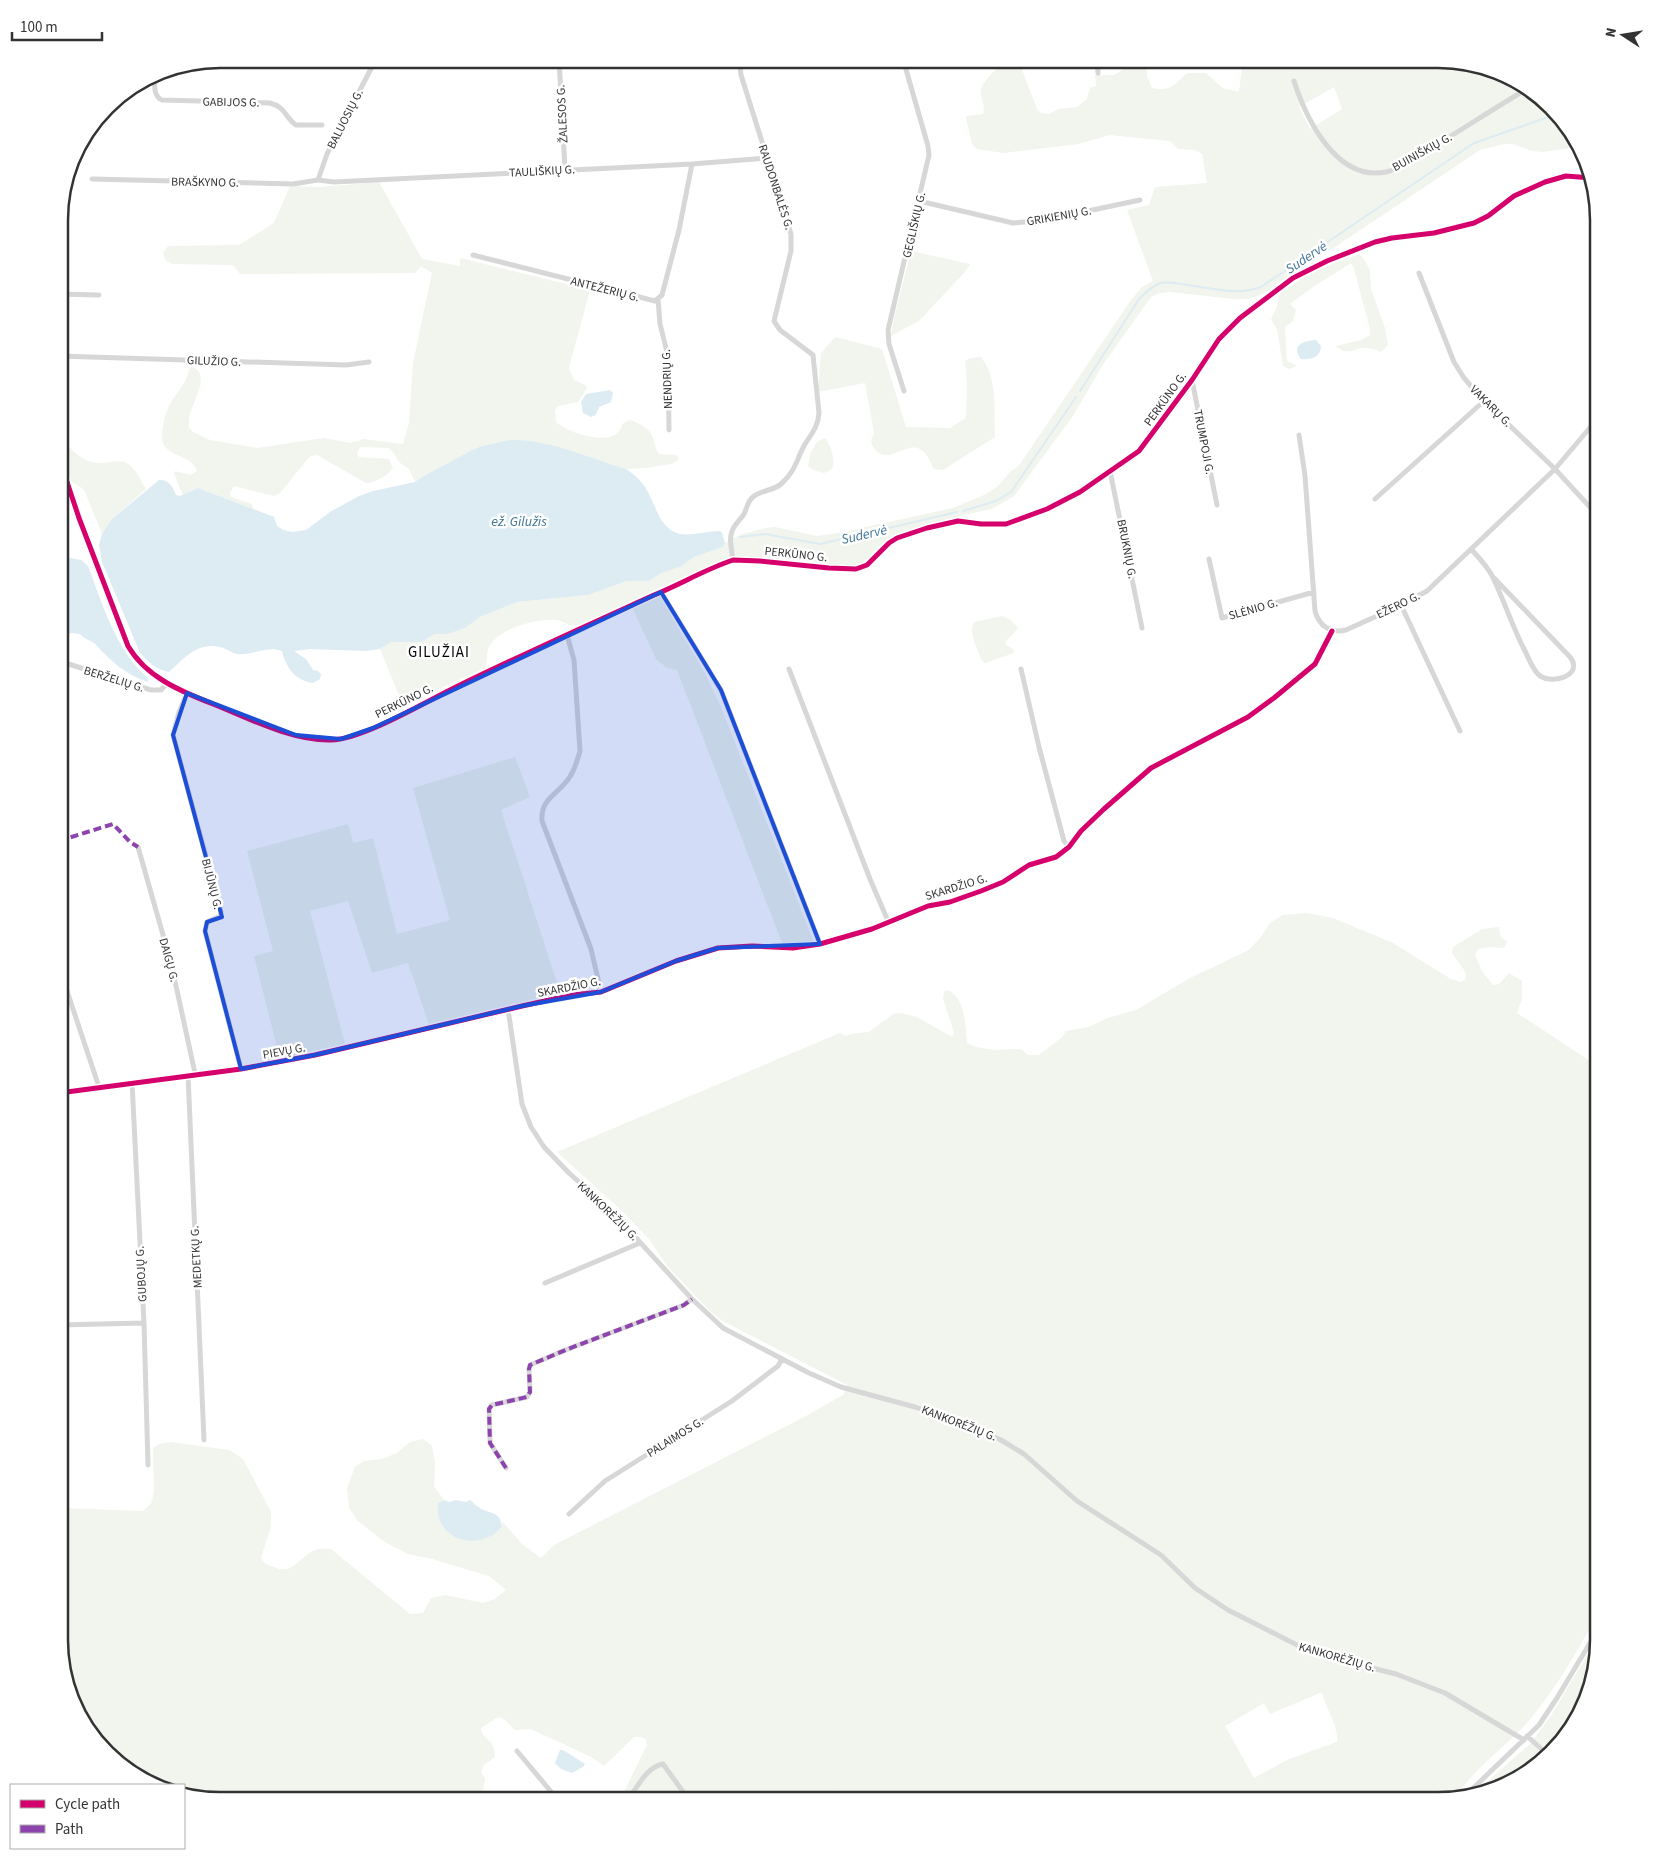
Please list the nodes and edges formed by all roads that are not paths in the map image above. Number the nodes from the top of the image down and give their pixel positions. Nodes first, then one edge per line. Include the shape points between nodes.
1 (371, 68) edge
2 (559, 68) edge
3 (740, 68) edge
4 (906, 68) edge
5 (1098, 68) edge
6 (1098, 73) dead end
7 (1294, 81) dead end
8 (155, 82) edge
9 (1522, 92) edge
10 (322, 125) dead end
11 (766, 158) junction
12 (692, 164) junction
13 (565, 170) junction
14 (1584, 177) edge
15 (92, 179) dead end
16 (318, 180) junction
17 (1140, 200) dead end
18 (919, 201) junction
19 (473, 255) dead end
20 (1419, 273) dead end
21 (68, 294) edge
22 (99, 295) dead end
23 (658, 300) junction
24 (68, 356) edge
25 (369, 362) dead end
26 (1192, 380) junction
27 (904, 391) dead end
28 (1484, 401) junction
29 (1590, 427) edge
30 (669, 430) dead end
31 (1299, 435) dead end
32 (1555, 468) junction
33 (1110, 471) junction
34 (68, 486) edge
35 (1375, 499) dead end
36 (1217, 505) dead end
37 (1590, 507) edge
38 (1471, 549) junction
39 (1209, 559) dead end
40 (733, 560) junction
41 (1494, 578) junction
42 (661, 592) junction
43 (1314, 592) junction
44 (1401, 605) junction
45 (1142, 628) dead end
46 (1332, 631) junction
47 (568, 635) junction
48 (68, 664) edge
49 (789, 669) dead end
50 (1021, 669) dead end
51 (167, 683) junction
52 (187, 692) junction
53 (1460, 731) dead end
54 (138, 847) dead end
55 (1069, 847) junction
56 (888, 921) junction
57 (820, 944) junction
58 (601, 992) junction
59 (68, 993) edge
60 (508, 1009) junction
61 (241, 1068) junction
62 (195, 1073) junction
63 (188, 1075) junction
64 (132, 1082) junction
65 (99, 1087) junction
66 (68, 1092) edge
67 (640, 1243) junction
68 (545, 1284) dead end
69 (692, 1299) junction
70 (144, 1323) junction
71 (68, 1325) edge
72 (782, 1359) junction
73 (204, 1440) dead end
74 (148, 1465) dead end
75 (506, 1468) dead end
76 (569, 1514) dead end
77 (1590, 1643) edge
78 (1525, 1738) junction
79 (517, 1750) dead end
80 (1542, 1751) edge
81 (1475, 1787) edge
82 (551, 1792) edge
83 (634, 1792) edge
84 (683, 1792) edge

1 - 16 street, BALUOSIŲ G. via 327,154
2 - 13 street, ŽALESOS G.
3 - 11 street, RAUDONBALĖS G.
4 - 18 street, GEGLIŠKIŲ G. via 929,155
5 - 6 street
7 - 9 street, BUINIŠKIŲ G. via 1311,122 1328,146 1349,165 1381,172 1420,154
8 - 10 street, GABIJOS G. via 155,94 162,100 270,103 284,110 292,123
11 - 12 street, TAULIŠKIŲ G.
11 - 40 street, RAUDONBALĖS G. via 792,244 774,321 780,330 813,355 819,423 792,473 781,484 750,499 731,533
12 - 13 street, TAULIŠKIŲ G.
12 - 23 street via 662,295
13 - 16 street, TAULIŠKIŲ G. via 334,182
14 - 26 street, PERKŪNO G. via 1566,176 1545,182 1514,196 1474,223 1384,240 1309,268 1229,328
15 - 16 street, BRAŠKYNO G. via 293,184
17 - 18 street, GRIKIENIŲ G. via 1044,220 1013,223
18 - 27 street, GEGLIŠKIŲ G. via 888,330 889,344
19 - 23 street, ANTEŽERIŲ G.
20 - 28 street, VAKARŲ G. via 1454,362
21 - 22 street
23 - 30 street, NENDRIŲ G. via 668,356
24 - 25 street, GILUŽIO G. via 346,365
26 - 33 street, PERKŪNO G. via 1145,445
26 - 36 street, TRUMPOJI G.
28 - 32 street, VAKARŲ G.
28 - 35 street
29 - 32 street, EŽERO G.
31 - 43 street
32 - 37 street, VAKARŲ G.
32 - 38 street, EŽERO G.
33 - 40 street, PERKŪNO G. via 1080,492 1012,522 999,525 958,521 897,538 867,565 856,569
33 - 45 street, BRUKNIŲ G.
34 - 51 street, PERKŪNO G. via 128,646 144,668
38 - 41 street
38 - 44 street, EŽERO G. via 1427,591
39 - 43 street, SLĖNIO G. via 1222,618
40 - 42 street, PERKŪNO G.
41 - 41 street via 1511,622 1539,676 1555,680 1570,673 1574,668 1570,657
42 - 47 street, PERKŪNO G.
42 - 57 street via 720,690
43 - 46 street via 1317,616
44 - 46 street, EŽERO G. via 1346,630
44 - 53 street
46 - 55 street, SKARDŽIO G. via 1315,664 1294,683 1248,717 1151,768 1081,831
47 - 52 street, PERKŪNO G. via 373,728 341,739 322,740 296,735
47 - 58 street via 574,660 580,751 568,780 544,804 541,812 590,949
48 - 51 street, BERŽELIŲ G. via 151,690 161,690
49 - 56 street
50 - 55 street via 1064,841
51 - 52 street, PERKŪNO G.
52 - 61 street, BIJŪNŲ G. via 173,735 221,912 218,918 207,922 204,931
54 - 62 street, DAIGŲ G. via 171,963
55 - 56 street, SKARDŽIO G. via 1056,857 1029,865 995,886
56 - 57 street, SKARDŽIO G.
57 - 58 street, SKARDŽIO G. via 793,948 718,948 676,960
58 - 60 street, SKARDŽIO G.
59 - 65 street
60 - 61 street, PIEVŲ G. via 315,1055
60 - 67 street, KANKORĖŽIŲ G. via 522,1104 531,1127 544,1147
61 - 62 street, PIEVŲ G.
62 - 63 street, PIEVŲ G.
63 - 64 street, PIEVŲ G.
63 - 73 street, MEDETKŲ G.
64 - 65 street, PIEVŲ G.
64 - 70 street, GUBOJŲ G.
65 - 66 street, PIEVŲ G.
67 - 68 street
67 - 69 street, KANKORĖŽIŲ G.
69 - 72 street, KANKORĖŽIŲ G. via 723,1328
69 - 75 street via 684,1305 530,1365 530,1392 527,1397 492,1405 488,1409 490,1443
70 - 71 street
70 - 74 street, GUBOJŲ G.
72 - 76 street, PALAIMOS G. via 778,1366 732,1401 605,1481
72 - 78 street, KANKORĖŽIŲ G. via 841,1387 916,1407 1001,1440 1024,1454 1077,1501 1161,1555 1195,1588 1228,1610 1303,1648 1396,1674 1445,1693
77 - 78 street via 1557,1698
78 - 80 street, KANKORĖŽIŲ G.
78 - 81 street
79 - 82 street
83 - 84 street via 655,1766 663,1764

